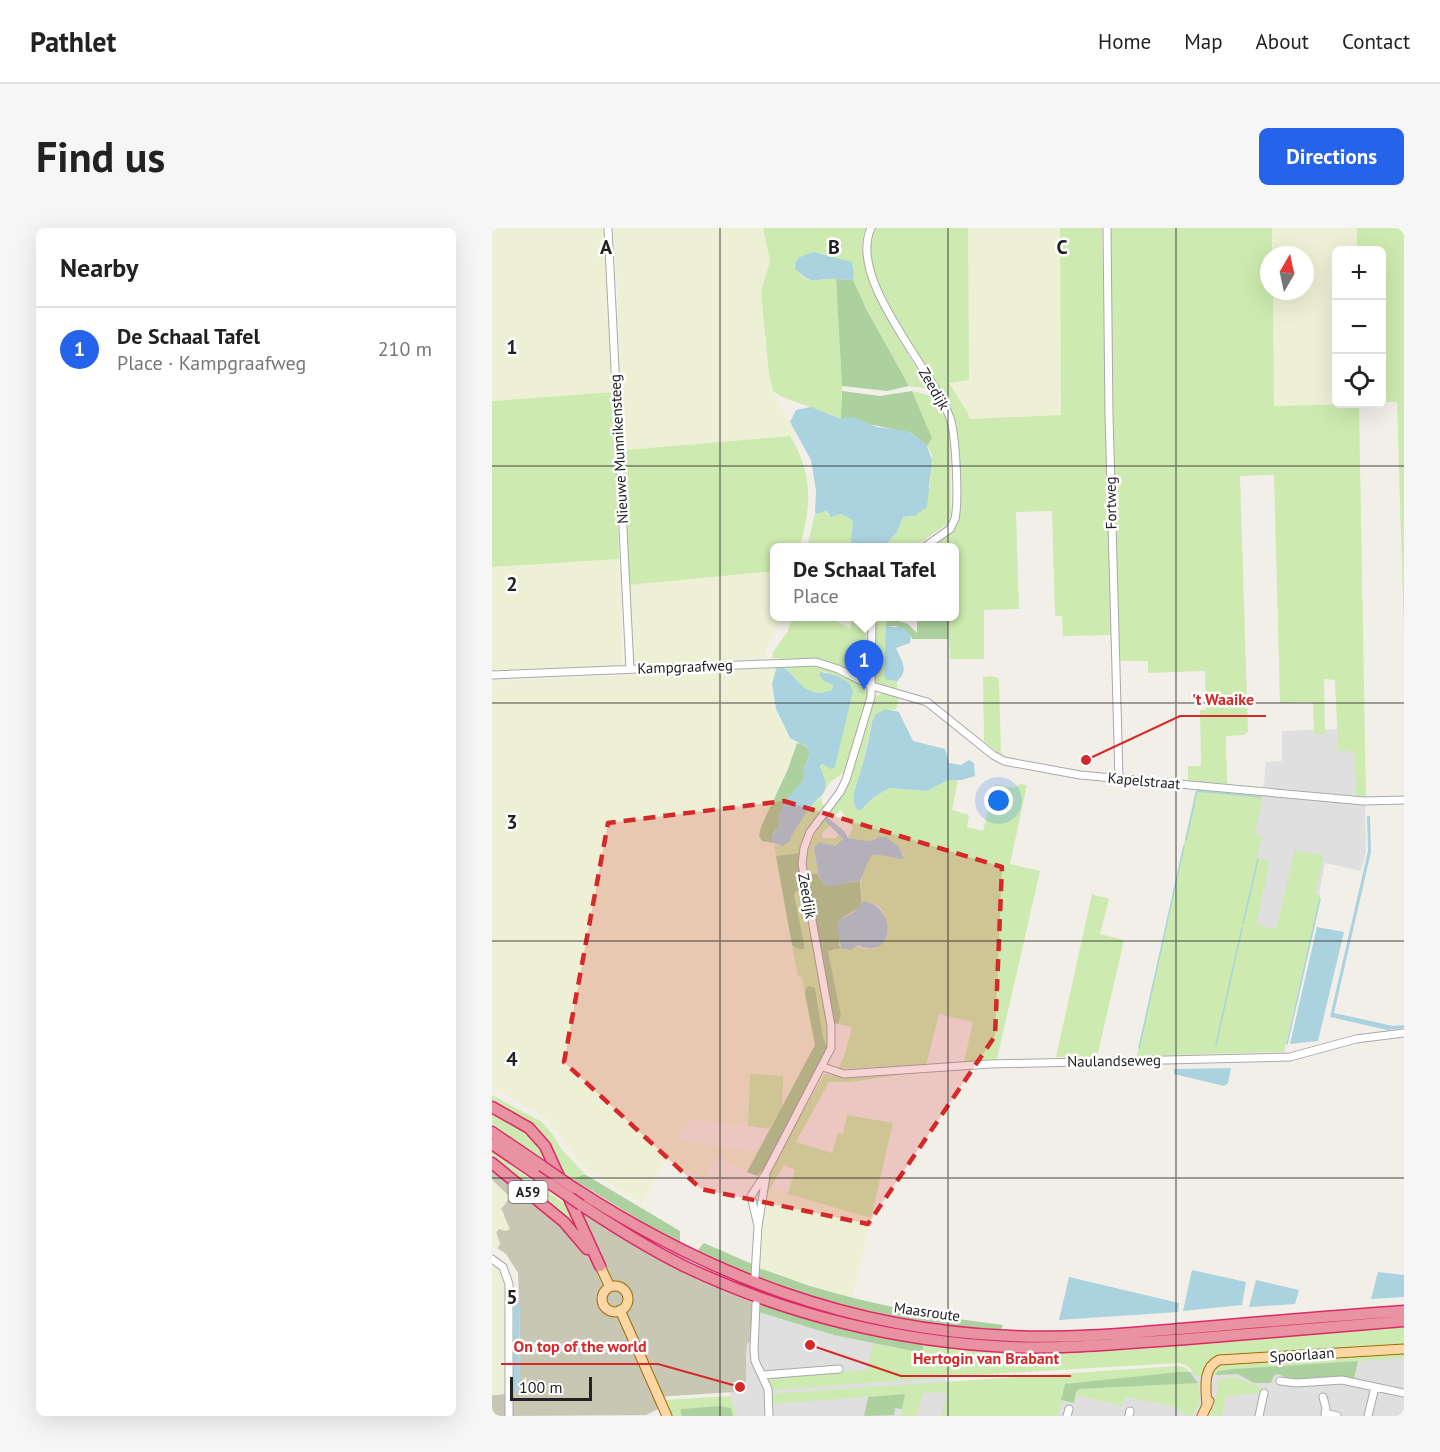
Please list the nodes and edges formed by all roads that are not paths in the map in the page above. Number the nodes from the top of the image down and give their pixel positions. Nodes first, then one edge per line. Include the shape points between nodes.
1 (608, 228) edge
2 (871, 228) edge
3 (1107, 228) edge
4 (930, 543) edge
5 (872, 621) edge
6 (630, 669) junction
7 (492, 675) edge
8 (872, 686) junction
9 (1119, 779) junction
10 (1404, 800) edge
11 (1404, 1033) edge
12 (823, 1067) junction
13 (492, 1107) edge
14 (492, 1132) edge
15 (492, 1144) edge
16 (492, 1163) edge
17 (766, 1173) junction
18 (758, 1226) junction
19 (492, 1259) edge
20 (600, 1266) junction
21 (755, 1276) dead end
22 (610, 1287) junction
23 (756, 1304) dead end
24 (620, 1310) junction
25 (1404, 1311) edge
26 (1404, 1321) edge
27 (1404, 1349) edge
28 (839, 1369) dead end
29 (763, 1375) junction
30 (1280, 1381) dead end
31 (1375, 1387) junction
32 (1264, 1393) dead end
33 (1404, 1393) edge
34 (1323, 1397) dead end
35 (1325, 1415) edge
36 (509, 1416) edge
37 (668, 1416) edge
38 (769, 1416) edge
39 (1202, 1416) edge
40 (1259, 1416) edge
41 (1337, 1416) edge
42 (1368, 1416) edge

1 - 6 street, Nieuwe Munnikensteeg
2 - 4 street, Zeedijk via 866,250 875,285 945,408 953,430 956,519 950,529
3 - 9 street, Fortweg
5 - 8 street, Zeedijk
6 - 7 street, Kampgraafweg
6 - 8 street, Kampgraafweg via 816,662
8 - 9 street, Kapelstraat via 927,702 1004,761
8 - 12 street, Zeedijk via 846,780 810,832 802,857 832,1032 831,1048
9 - 10 street, Kapelstraat via 1364,801
11 - 12 street, Naulandseweg via 1362,1038 1290,1057 990,1064 844,1074
12 - 17 street, Zeedijk
13 - 20 highway, A59 via 529,1128 545,1146
14 - 25 highway, Maasroute / A59, bridge via 662,1242 746,1280 847,1312 931,1329 1011,1336 1097,1336
15 - 26 highway, Maasroute / A59, bridge via 657,1252 743,1291 834,1320 929,1339 1060,1347
16 - 20 highway, A59 via 572,1229
17 - 18 street, Zeedijk
17 - 18 street, Zeedijk via 751,1196
18 - 21 street, Zeedijk
19 - 36 street via 503,1267 509,1284
20 - 22 main road
22 - 24 main road via 619,1286 626,1292 627,1301
22 - 24 main road via 603,1296 604,1305 611,1311
23 - 29 street via 755,1361
24 - 37 main road
27 - 39 main road, Spoorlaan via 1220,1360 1211,1365 1206,1377 1207,1406
28 - 29 street
29 - 38 street
30 - 31 street via 1342,1380
31 - 33 street
31 - 42 street
32 - 40 street
34 - 35 street
35 - 41 street

